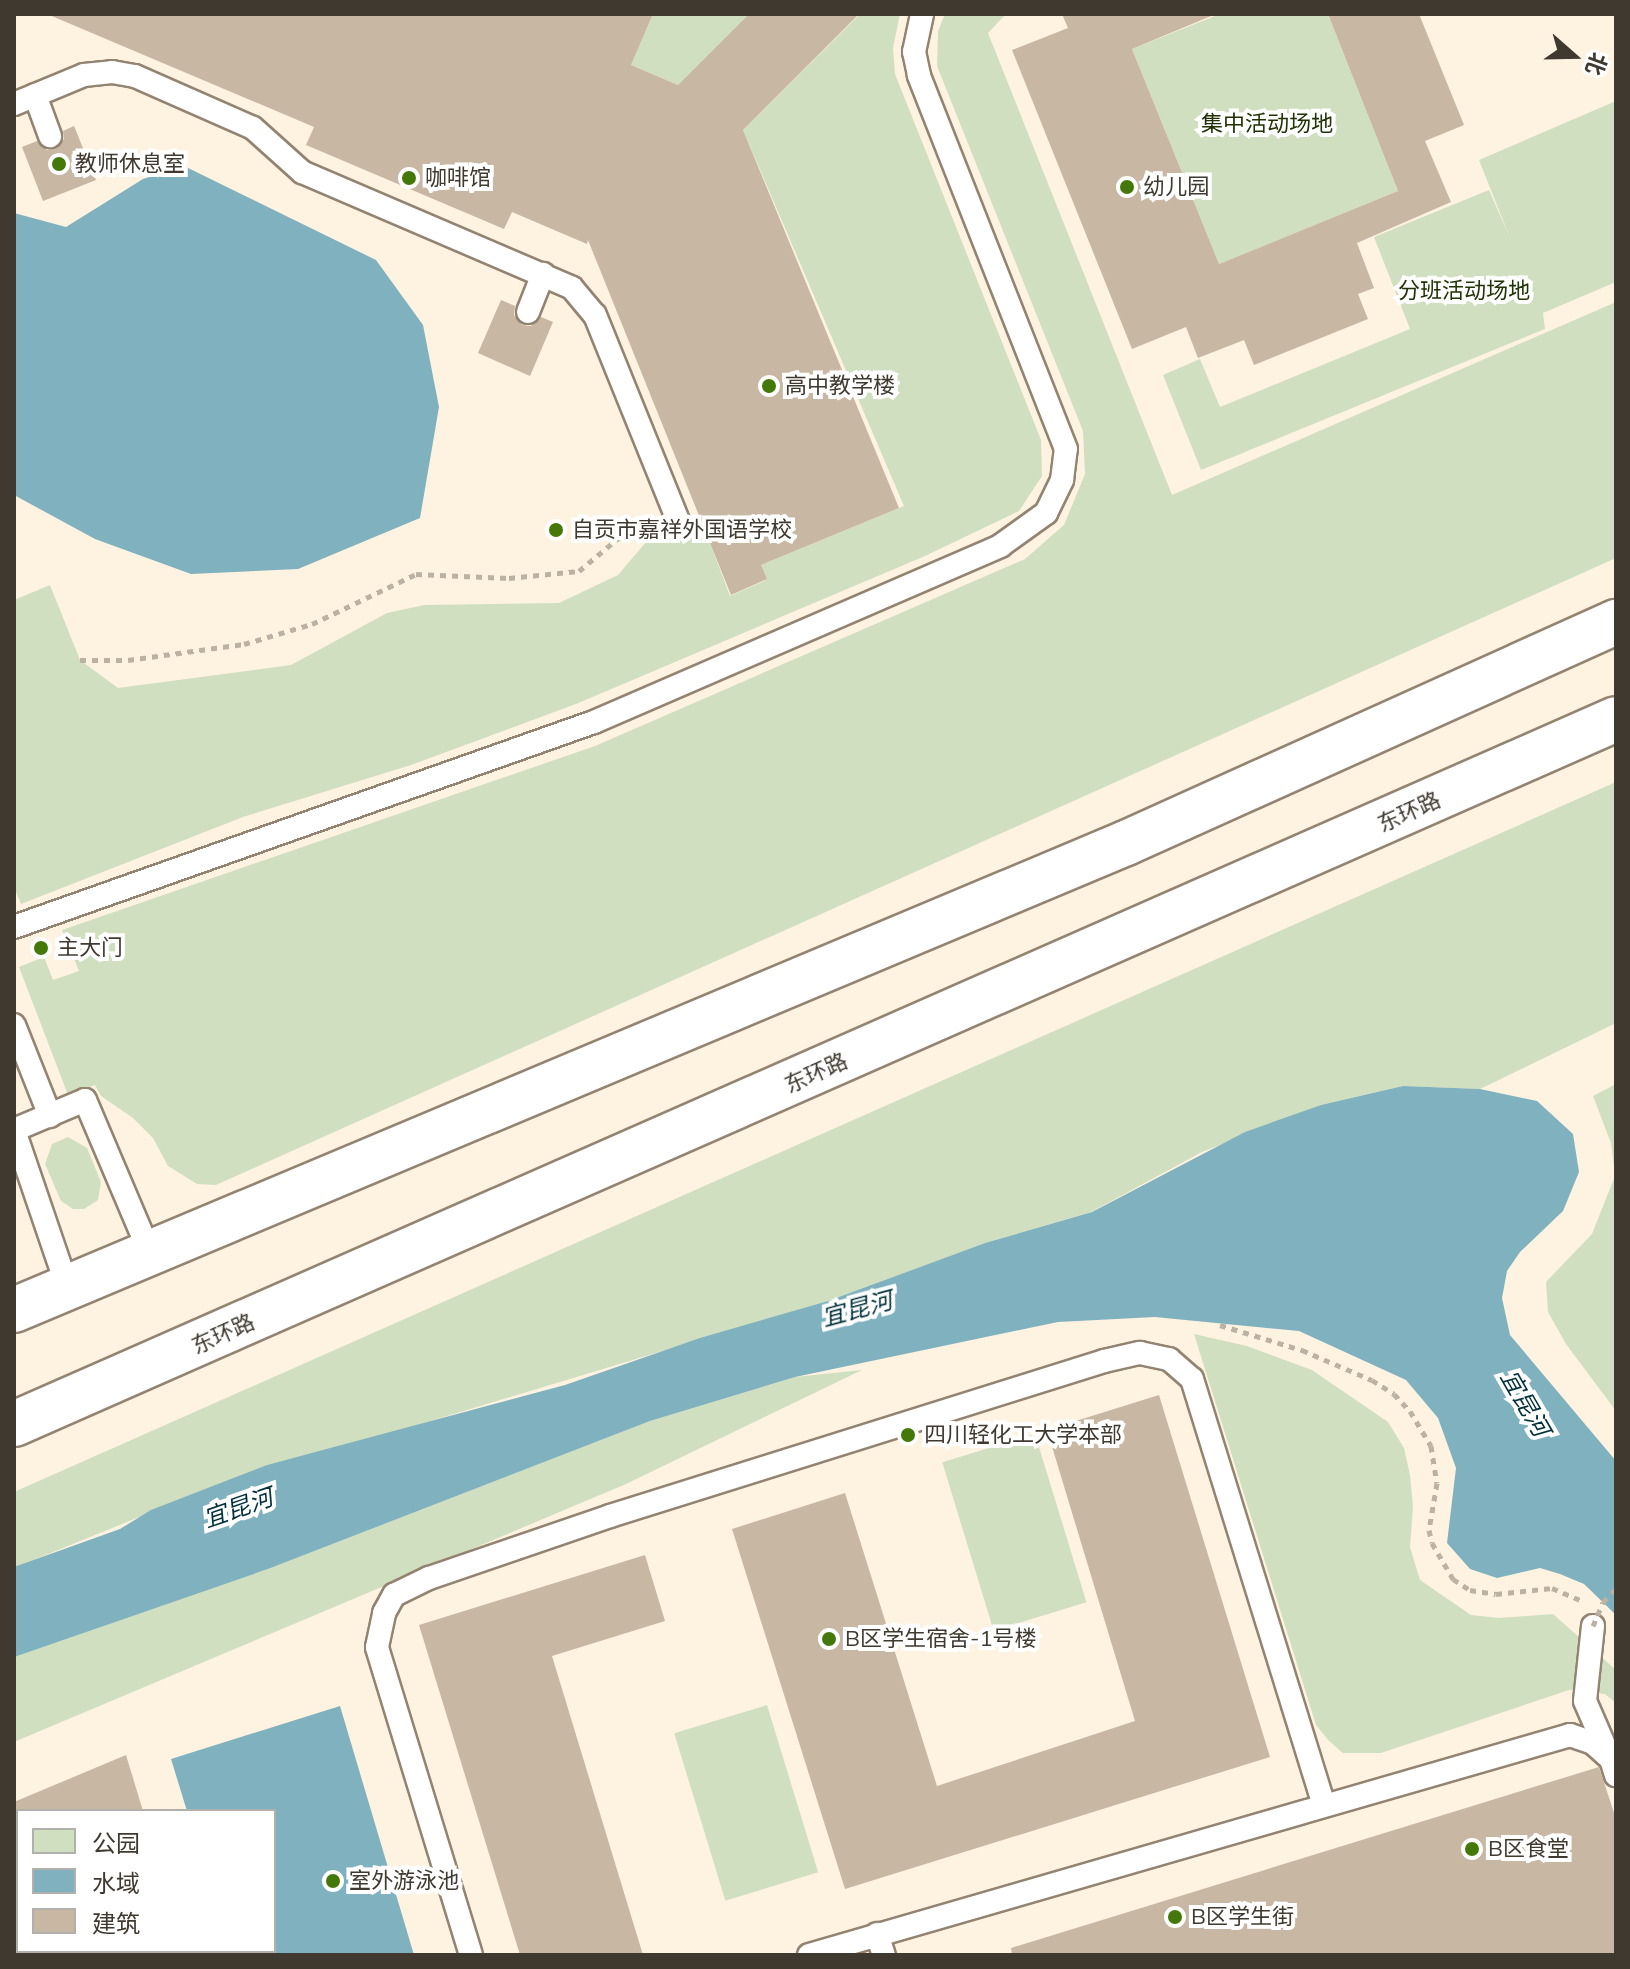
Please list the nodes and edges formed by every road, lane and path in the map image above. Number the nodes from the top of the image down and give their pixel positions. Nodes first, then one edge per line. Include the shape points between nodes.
1 (922, 14) edge
2 (35, 95) junction
3 (14, 104) edge
4 (50, 136) dead end
5 (543, 274) junction
6 (528, 312) dead end
7 (665, 488) junction
8 (677, 518) dead end
9 (1616, 622) edge
10 (80, 660) dead end
11 (1616, 719) edge
12 (14, 927) edge
13 (14, 1025) edge
14 (50, 1116) junction
15 (150, 1253) junction
16 (67, 1286) junction
17 (14, 1310) edge
18 (1220, 1325) dead end
19 (14, 1424) edge
20 (1616, 1589) edge
21 (1583, 1603) dead end
22 (1597, 1621) joint
23 (1613, 1767) edge
24 (1324, 1805) junction
25 (881, 1944) edge
26 (471, 1955) edge
27 (809, 1955) edge

1 - 12 lane via 914,52 919,75 1066,449 1062,480 1046,513 1000,546 594,722
2 - 3 lane
2 - 4 lane
2 - 5 lane via 99,72 135,76 253,128 302,172
5 - 6 lane
5 - 7 lane via 572,288 595,315
7 - 8 lane
7 - 10 path via 628,530 579,571 509,578 416,574 312,624 244,644 128,660
9 - 15 highway via 1126,843
11 - 19 highway, 东环路
13 - 14 lane
14 - 15 lane via 85,1100
14 - 16 lane via 14,1130
15 - 16 highway
16 - 17 highway
18 - 21 path via 1302,1350 1372,1380 1410,1411 1431,1446 1437,1483 1429,1530 1453,1579 1470,1590 1496,1594 1552,1588
20 - 22 path, bridge via 1603,1602
22 - 23 lane via 1585,1701
23 - 24 lane via 1593,1743 1570,1735
24 - 25 lane
24 - 26 lane via 1192,1379 1169,1359 1140,1353 610,1516 394,1595 377,1647
25 - 27 lane

